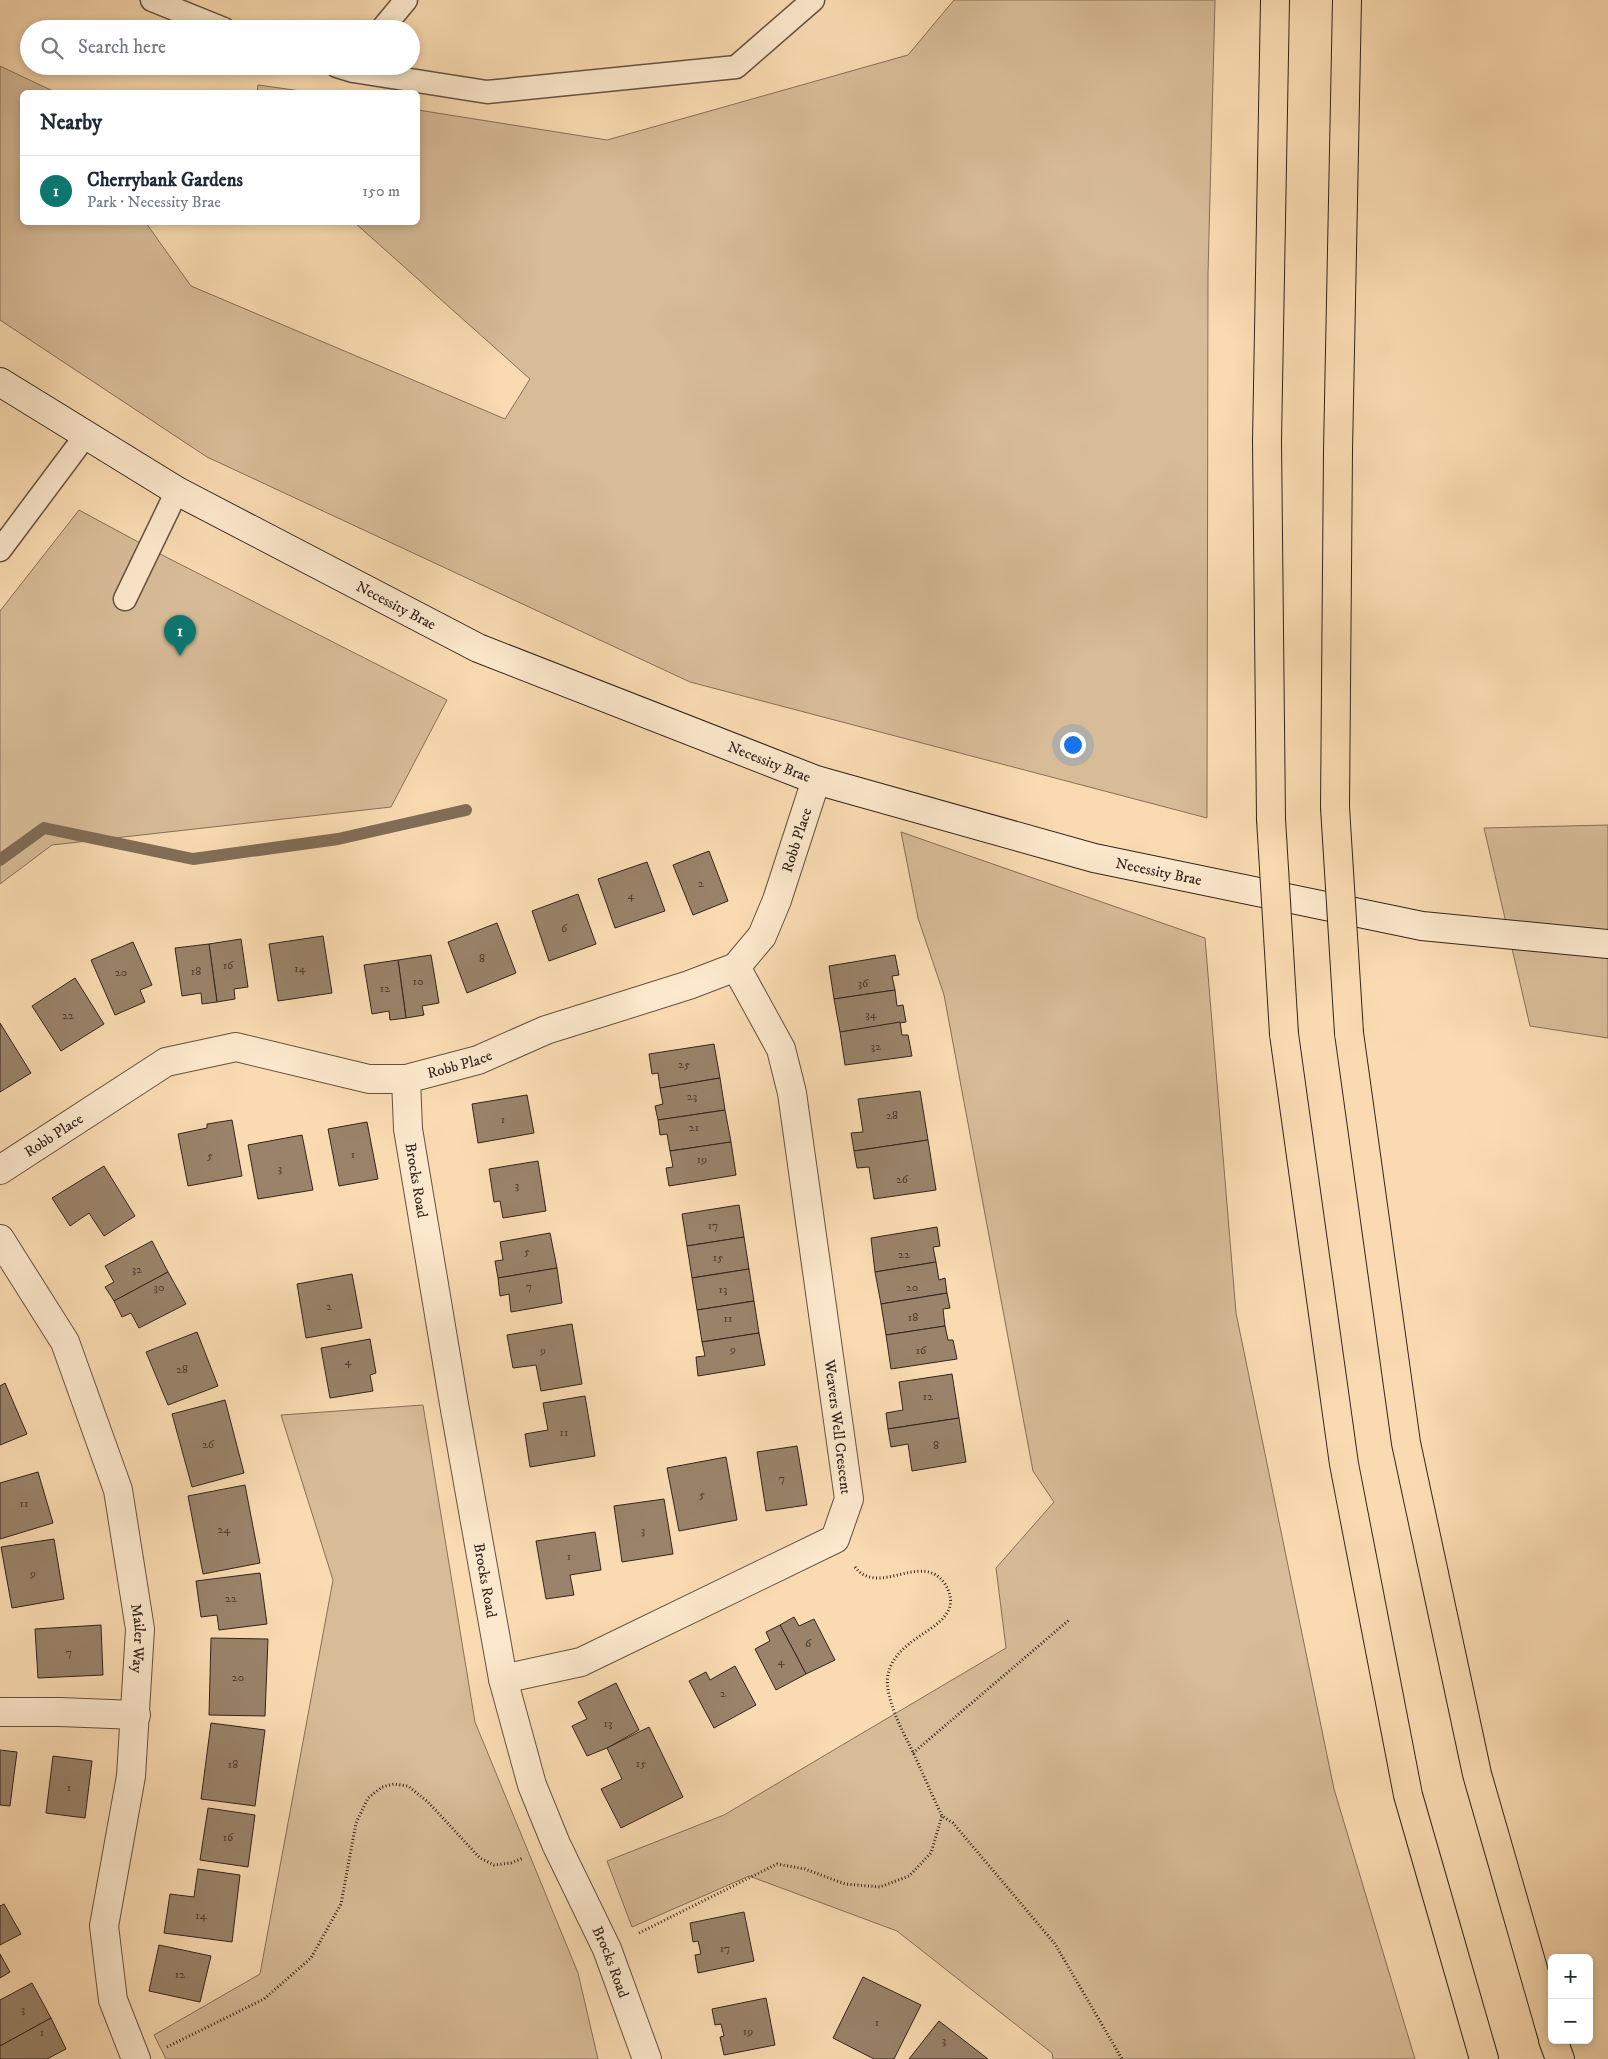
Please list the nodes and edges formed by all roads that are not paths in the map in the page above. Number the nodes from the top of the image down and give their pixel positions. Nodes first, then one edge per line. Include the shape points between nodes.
1 (152, 0) edge
2 (406, 0) edge
3 (813, 0) edge
4 (1275, 0) edge
5 (1347, 0) edge
6 (202, 20) edge
7 (389, 20) edge
8 (389, 75) edge
9 (0, 382) edge
10 (86, 435) junction
11 (178, 491) junction
12 (0, 550) edge
13 (125, 599) dead end
14 (816, 780) junction
15 (1608, 944) edge
16 (736, 967) junction
17 (406, 1079) junction
18 (0, 1170) edge
19 (0, 1239) edge
20 (503, 1679) junction
21 (0, 1712) edge
22 (136, 1715) junction
23 (1548, 2020) edge
24 (1554, 2044) edge
25 (148, 2055) edge
26 (647, 2059) edge
27 (1484, 2059) edge
28 (1560, 2059) edge

1 - 6 lane
2 - 7 lane
3 - 8 lane via 736,67 487,92
4 - 27 highway, bridge via 1267,441 1272,819 1284,1034 1344,1464 1408,1795
5 - 23 highway, bridge via 1335,807 1349,1033 1406,1443 1477,1774
9 - 10 street, Necessity Brae
10 - 11 street, Necessity Brae
10 - 12 lane
11 - 13 lane
11 - 14 street, Necessity Brae via 478,648
14 - 15 street, Necessity Brae via 1094,858 1422,926
14 - 16 street, Robb Place via 762,936
16 - 17 street, Robb Place via 546,1030 478,1060
16 - 20 street, Weavers Well Crescent via 781,1048 792,1093 848,1499 835,1539 581,1662
17 - 18 street, Robb Place via 369,1079 236,1047 166,1062
17 - 20 street, Brocks Road via 408,1129
19 - 22 street, Mailer Way via 65,1342 118,1490 140,1629
20 - 26 street, Brocks Road via 532,1785 556,1844 607,1949
21 - 22 street
22 - 25 street, Mailer Way via 131,1776 104,1926 113,2000
24 - 28 highway

